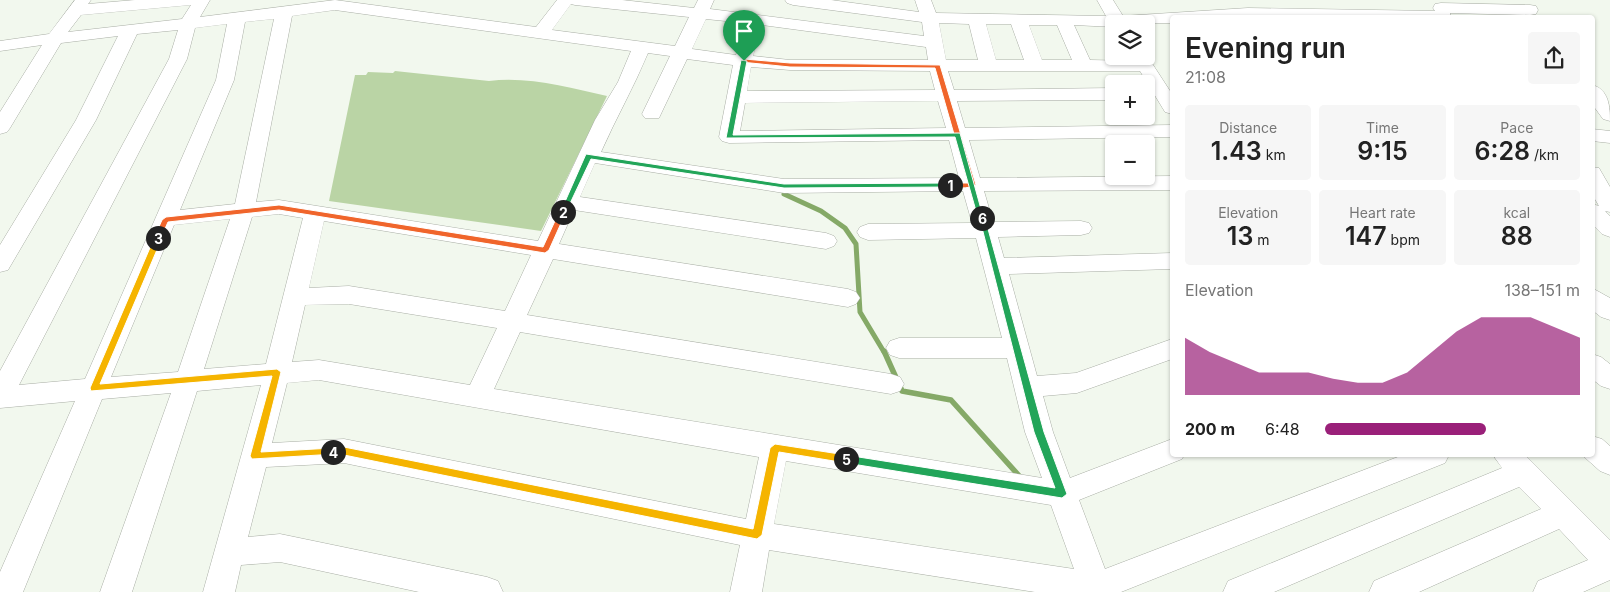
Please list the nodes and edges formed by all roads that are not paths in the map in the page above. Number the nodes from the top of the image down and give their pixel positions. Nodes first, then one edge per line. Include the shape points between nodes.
1 (194, 0) edge
2 (202, 0) edge
3 (565, 0) edge
4 (575, 0) edge
5 (792, 0) edge
6 (923, 0) edge
7 (1105, 0) edge
8 (1173, 0) edge
9 (1226, 0) edge
10 (79, 5) edge
11 (373, 5) edge
12 (703, 7) edge
13 (301, 8) edge
14 (1529, 9) edge
15 (1442, 10) edge
16 (1483, 13) edge
17 (1115, 15) edge
18 (1184, 15) edge
19 (1246, 15) edge
20 (237, 18) junction
21 (930, 18) junction
22 (976, 18) junction
23 (1170, 18) edge
24 (755, 19) junction
25 (1018, 19) junction
26 (1155, 19) edge
27 (1063, 20) junction
28 (1105, 22) edge
29 (188, 24) junction
30 (130, 30) junction
31 (540, 34) junction
32 (55, 38) junction
33 (0, 46) edge
34 (642, 47) junction
35 (681, 53) junction
36 (936, 55) junction
37 (744, 61) junction
38 (1105, 64) edge
39 (1144, 65) edge
40 (989, 66) junction
41 (1035, 66) junction
42 (1083, 66) junction
43 (1105, 94) edge
44 (1595, 94) edge
45 (737, 97) junction
46 (946, 97) junction
47 (1161, 98) edge
48 (652, 114) dead end
49 (1610, 114) edge
50 (0, 128) edge
51 (1170, 132) edge
52 (958, 135) junction
53 (1595, 135) edge
54 (1610, 137) edge
55 (588, 156) junction
56 (1170, 184) edge
57 (1595, 184) edge
58 (972, 185) junction
59 (567, 202) junction
60 (1601, 206) edge
61 (243, 212) junction
62 (315, 213) junction
63 (166, 220) junction
64 (1081, 228) dead end
65 (985, 229) junction
66 (1610, 229) edge
67 (868, 232) dead end
68 (826, 241) dead end
69 (545, 250) junction
70 (1170, 261) edge
71 (0, 264) edge
72 (995, 266) junction
73 (295, 297) junction
74 (848, 298) dead end
75 (512, 323) junction
76 (899, 348) dead end
77 (1017, 348) junction
78 (1170, 349) edge
79 (1595, 366) edge
80 (277, 372) junction
81 (1610, 379) edge
82 (188, 380) junction
83 (891, 384) dead end
84 (1027, 387) junction
85 (94, 388) junction
86 (0, 396) edge
87 (478, 396) junction
88 (775, 448) junction
89 (1595, 450) edge
90 (1170, 452) edge
91 (255, 456) junction
92 (1430, 457) edge
93 (1610, 463) edge
94 (1515, 464) edge
95 (1062, 494) junction
96 (1563, 513) junction
97 (757, 535) junction
98 (230, 552) junction
99 (1610, 561) edge
100 (1610, 565) edge
101 (1097, 590) edge
102 (7, 592) edge
103 (116, 592) edge
104 (220, 592) edge
105 (487, 592) edge
106 (746, 592) edge
107 (1240, 592) edge
108 (1385, 592) edge
109 (1549, 592) edge

1 - 10 street
2 - 29 street
3 - 31 street
4 - 12 street
5 - 21 street
6 - 21 street
7 - 17 street
8 - 18 street
9 - 19 street
10 - 32 street
11 - 13 street
11 - 31 street
12 - 24 street
12 - 35 street
13 - 20 street
13 - 61 street
14 - 16 street
15 - 16 street
15 - 19 street
20 - 29 street
20 - 63 street via 225,80
21 - 22 street
21 - 36 street
22 - 25 street
22 - 40 street
23 - 26 street
24 - 36 street
24 - 37 street
25 - 27 street
25 - 41 street
27 - 28 street
27 - 42 street
29 - 30 street
29 - 86 street via 178,59
30 - 32 street
30 - 71 street via 86,120
31 - 34 street
32 - 33 street
32 - 50 street
34 - 35 street
34 - 55 street
35 - 37 street
35 - 48 street
36 - 37 street via 790,65
36 - 40 street
36 - 46 street
37 - 45 street
38 - 42 street
39 - 47 street
40 - 41 street
41 - 42 street
43 - 46 street
44 - 49 street
45 - 46 street
45 - 52 street via 729,137
46 - 52 street
51 - 52 street
52 - 58 street
53 - 54 street
55 - 58 street via 784,186
55 - 59 street
56 - 58 street
57 - 60 street
58 - 65 street
59 - 68 street
59 - 69 street
60 - 66 street
61 - 62 street via 279,207
61 - 63 street
61 - 82 street
62 - 69 street
62 - 73 street
63 - 85 street
64 - 65 street
65 - 67 street
65 - 72 street
69 - 74 street
69 - 75 street
70 - 72 street
72 - 77 street
73 - 75 street via 350,295
73 - 80 street
75 - 83 street
75 - 87 street
76 - 77 street
77 - 84 street
78 - 84 street via 1077,384
79 - 81 street
80 - 82 street
80 - 87 street via 319,370
80 - 91 street
82 - 85 street
82 - 103 street
84 - 95 street via 1039,432
85 - 86 street
85 - 102 street
87 - 88 street
88 - 95 street
88 - 97 street
89 - 93 street
90 - 95 street
91 - 97 street via 344,451
91 - 98 street
92 - 101 street via 1200,545
94 - 96 street
94 - 107 street
95 - 101 street
96 - 99 street
96 - 108 street
97 - 101 street
97 - 106 street
98 - 104 street
98 - 105 street via 280,548
100 - 109 street

